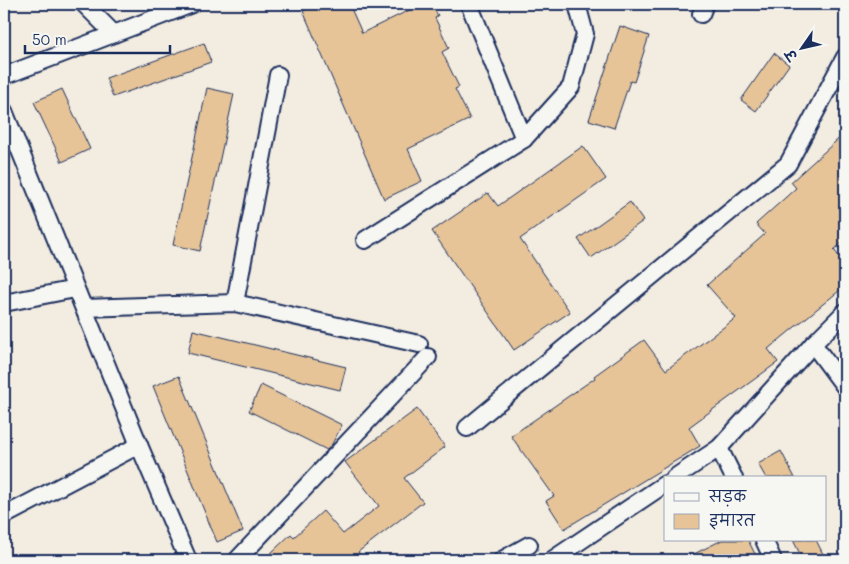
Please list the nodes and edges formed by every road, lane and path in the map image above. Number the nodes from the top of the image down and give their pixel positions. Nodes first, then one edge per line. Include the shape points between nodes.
1 (84, 4) edge
2 (192, 4) edge
3 (469, 4) edge
4 (577, 4) edge
5 (114, 34) junction
6 (845, 57) edge
7 (278, 75) dead end
8 (4, 76) edge
9 (4, 111) edge
10 (524, 139) junction
11 (9, 141) edge
12 (365, 240) dead end
13 (75, 289) junction
14 (4, 303) edge
15 (235, 303) junction
16 (84, 308) junction
17 (845, 312) edge
18 (813, 344) junction
19 (845, 387) edge
20 (467, 428) dead end
21 (138, 445) junction
22 (719, 448) junction
23 (677, 476) edge
24 (733, 476) edge
25 (664, 485) edge
26 (4, 516) edge
27 (765, 542) edge
28 (529, 545) dead end
29 (188, 560) edge
30 (237, 560) edge
31 (502, 560) edge
32 (552, 560) edge
33 (773, 560) edge

1 - 5 street
2 - 5 street
3 - 10 street
4 - 10 street via 585,34 571,87
5 - 8 street
6 - 20 street via 788,164
7 - 15 street
9 - 11 street
10 - 12 street
11 - 13 street
13 - 14 street
13 - 16 street
15 - 16 street
15 - 30 street via 424,351
16 - 21 street
17 - 18 street
18 - 19 street
18 - 22 street
21 - 26 street
21 - 29 street
22 - 23 street
22 - 24 street
25 - 32 street
27 - 33 street
28 - 31 street

